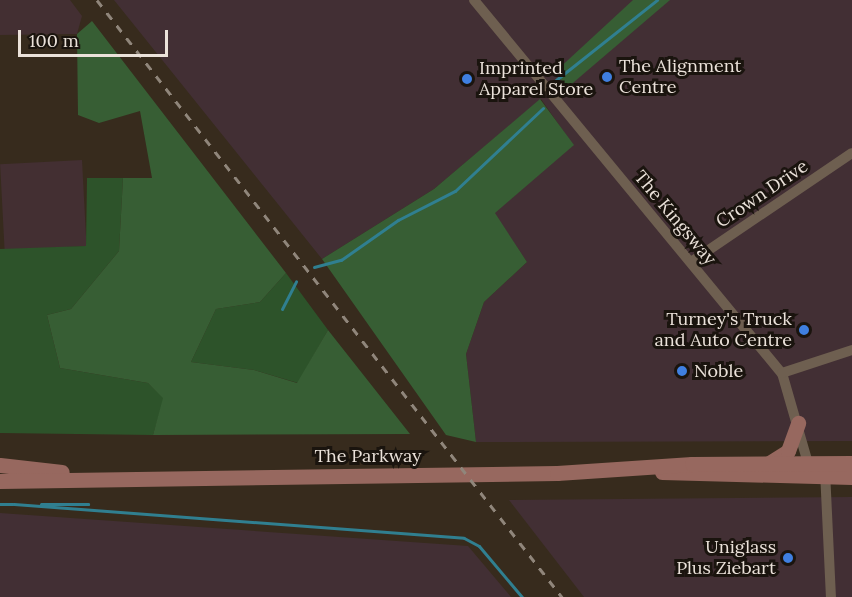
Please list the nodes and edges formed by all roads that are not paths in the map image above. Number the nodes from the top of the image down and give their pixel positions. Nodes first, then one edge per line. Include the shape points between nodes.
1 (474, 0) edge
2 (852, 153) edge
3 (691, 262) junction
4 (852, 350) edge
5 (782, 373) junction
6 (798, 423) junction
7 (852, 463) edge
8 (769, 464) junction
9 (0, 465) edge
10 (650, 470) junction
11 (818, 470) junction
12 (86, 476) junction
13 (852, 477) edge
14 (0, 481) edge
15 (831, 597) edge

1 - 3 street, The Kingsway
2 - 3 street, Crown Drive
3 - 5 street, The Kingsway
4 - 5 street
5 - 6 street, The Kingsway
6 - 8 main road via 788,451
6 - 11 street, The Kingsway
7 - 11 main road, The Parkway
8 - 10 main road, The Parkway
8 - 11 main road, The Parkway
9 - 12 main road, The Parkway
10 - 11 main road, The Parkway via 686,476
10 - 12 main road, The Parkway
11 - 13 main road, The Parkway
11 - 15 street, The Kingsway
12 - 14 main road, The Parkway

